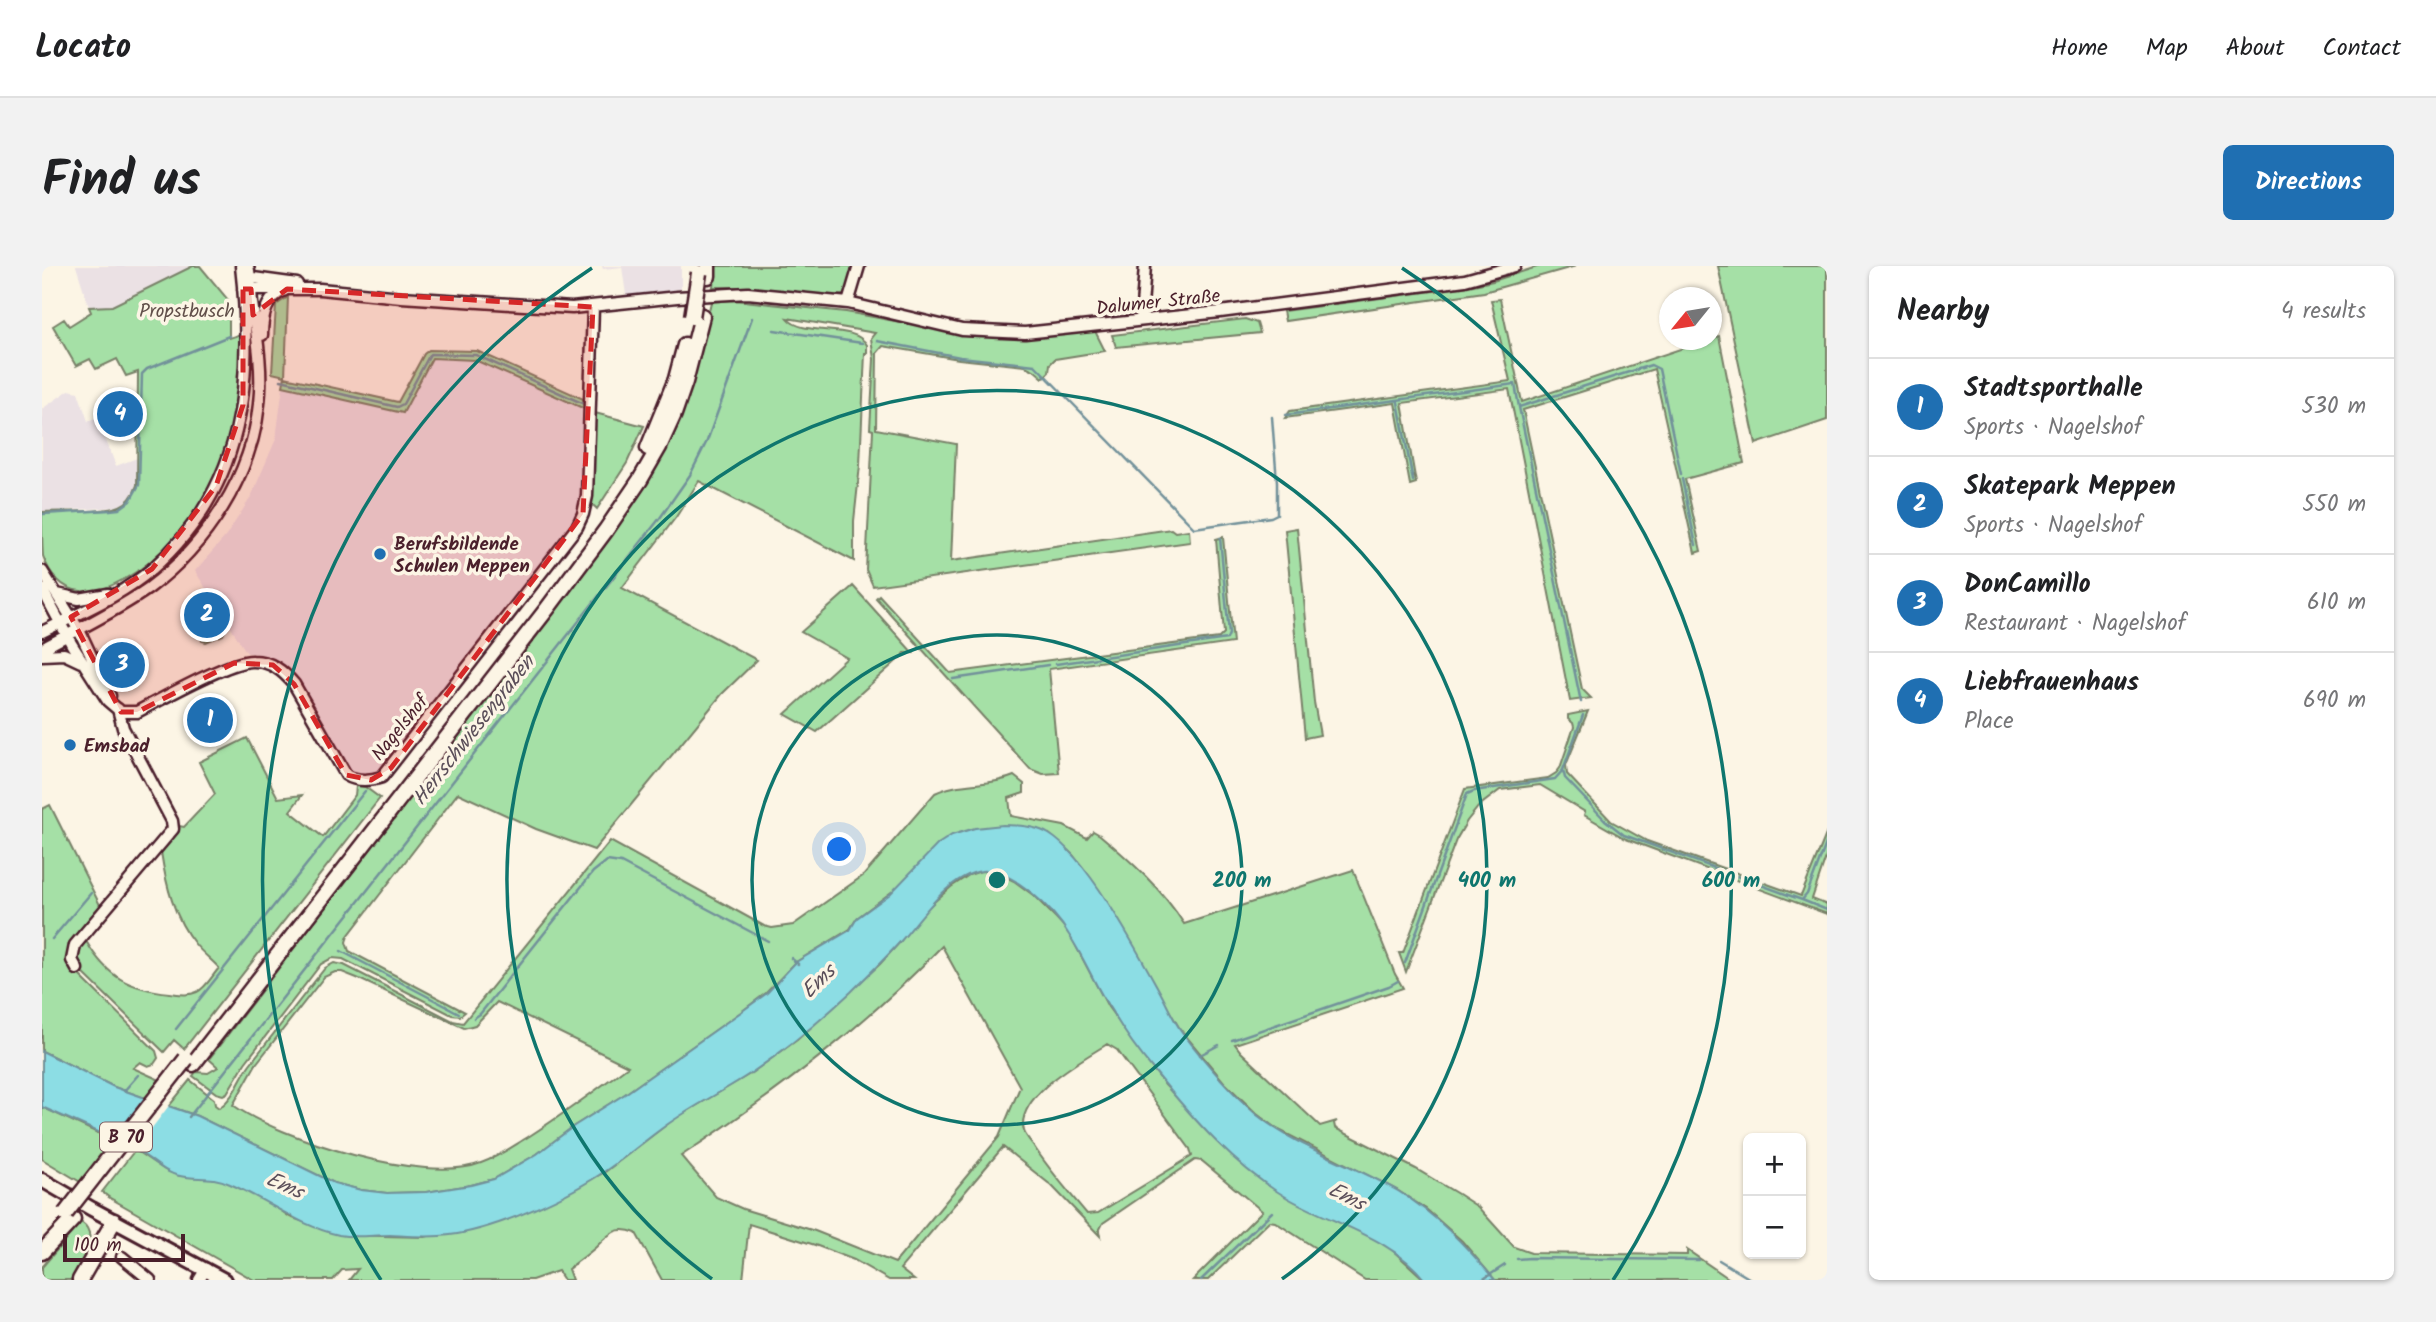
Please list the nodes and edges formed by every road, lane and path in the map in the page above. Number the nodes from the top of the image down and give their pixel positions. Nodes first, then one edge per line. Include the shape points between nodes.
1 (241, 266) edge
2 (859, 266) edge
3 (1145, 266) edge
4 (1515, 266) edge
5 (704, 270) edge
6 (1488, 270) edge
7 (247, 273) edge
8 (247, 289) junction
9 (287, 289) junction
10 (320, 289) junction
11 (848, 303) junction
12 (593, 307) junction
13 (1142, 320) junction
14 (261, 370) junction
15 (42, 571) edge
16 (42, 589) edge
17 (118, 592) junction
18 (57, 594) junction
19 (71, 617) junction
20 (60, 623) junction
21 (79, 630) junction
22 (42, 632) edge
23 (67, 636) junction
24 (42, 649) edge
25 (42, 655) edge
26 (82, 662) junction
27 (121, 712) junction
28 (76, 969) dead end
29 (42, 1180) edge
30 (69, 1216) junction
31 (114, 1221) junction
32 (42, 1238) edge
33 (42, 1252) edge
34 (122, 1257) dead end
35 (202, 1275) edge
36 (80, 1280) edge
37 (150, 1280) edge
38 (224, 1280) edge

1 - 7 street
2 - 11 street
3 - 13 street
4 - 6 street, Dalumer Straße
5 - 30 highway, B 70 via 688,373 659,447 627,500 547,609
6 - 13 street, Dalumer Straße via 1465,280
7 - 8 street
7 - 10 street
8 - 9 street
8 - 14 street
8 - 17 street via 243,405 230,457 201,513 178,542 152,569
9 - 10 street
9 - 14 street via 272,298 264,312
10 - 12 street, Dalumer Straße
11 - 12 street, Dalumer Straße via 734,294
11 - 13 street, Dalumer Straße via 982,332 1025,333
12 - 27 street, Nagelshof via 583,514 382,777 360,780 346,775 294,684 273,665 234,663 137,712
14 - 21 street via 259,406 247,457 214,520 182,559 150,587
15 - 18 street
16 - 20 street
17 - 18 street via 79,599
17 - 19 street
18 - 19 street
19 - 20 street
19 - 21 street
20 - 22 street
20 - 23 street
21 - 23 street
21 - 27 street
23 - 24 street
23 - 26 street
25 - 26 street via 64,653
26 - 27 street
27 - 28 street via 124,728 173,829 75,945 72,960
29 - 31 main road
30 - 32 highway, B 70
30 - 33 highway, B 70
31 - 35 main road
31 - 36 highway
34 - 37 street
35 - 38 main road

